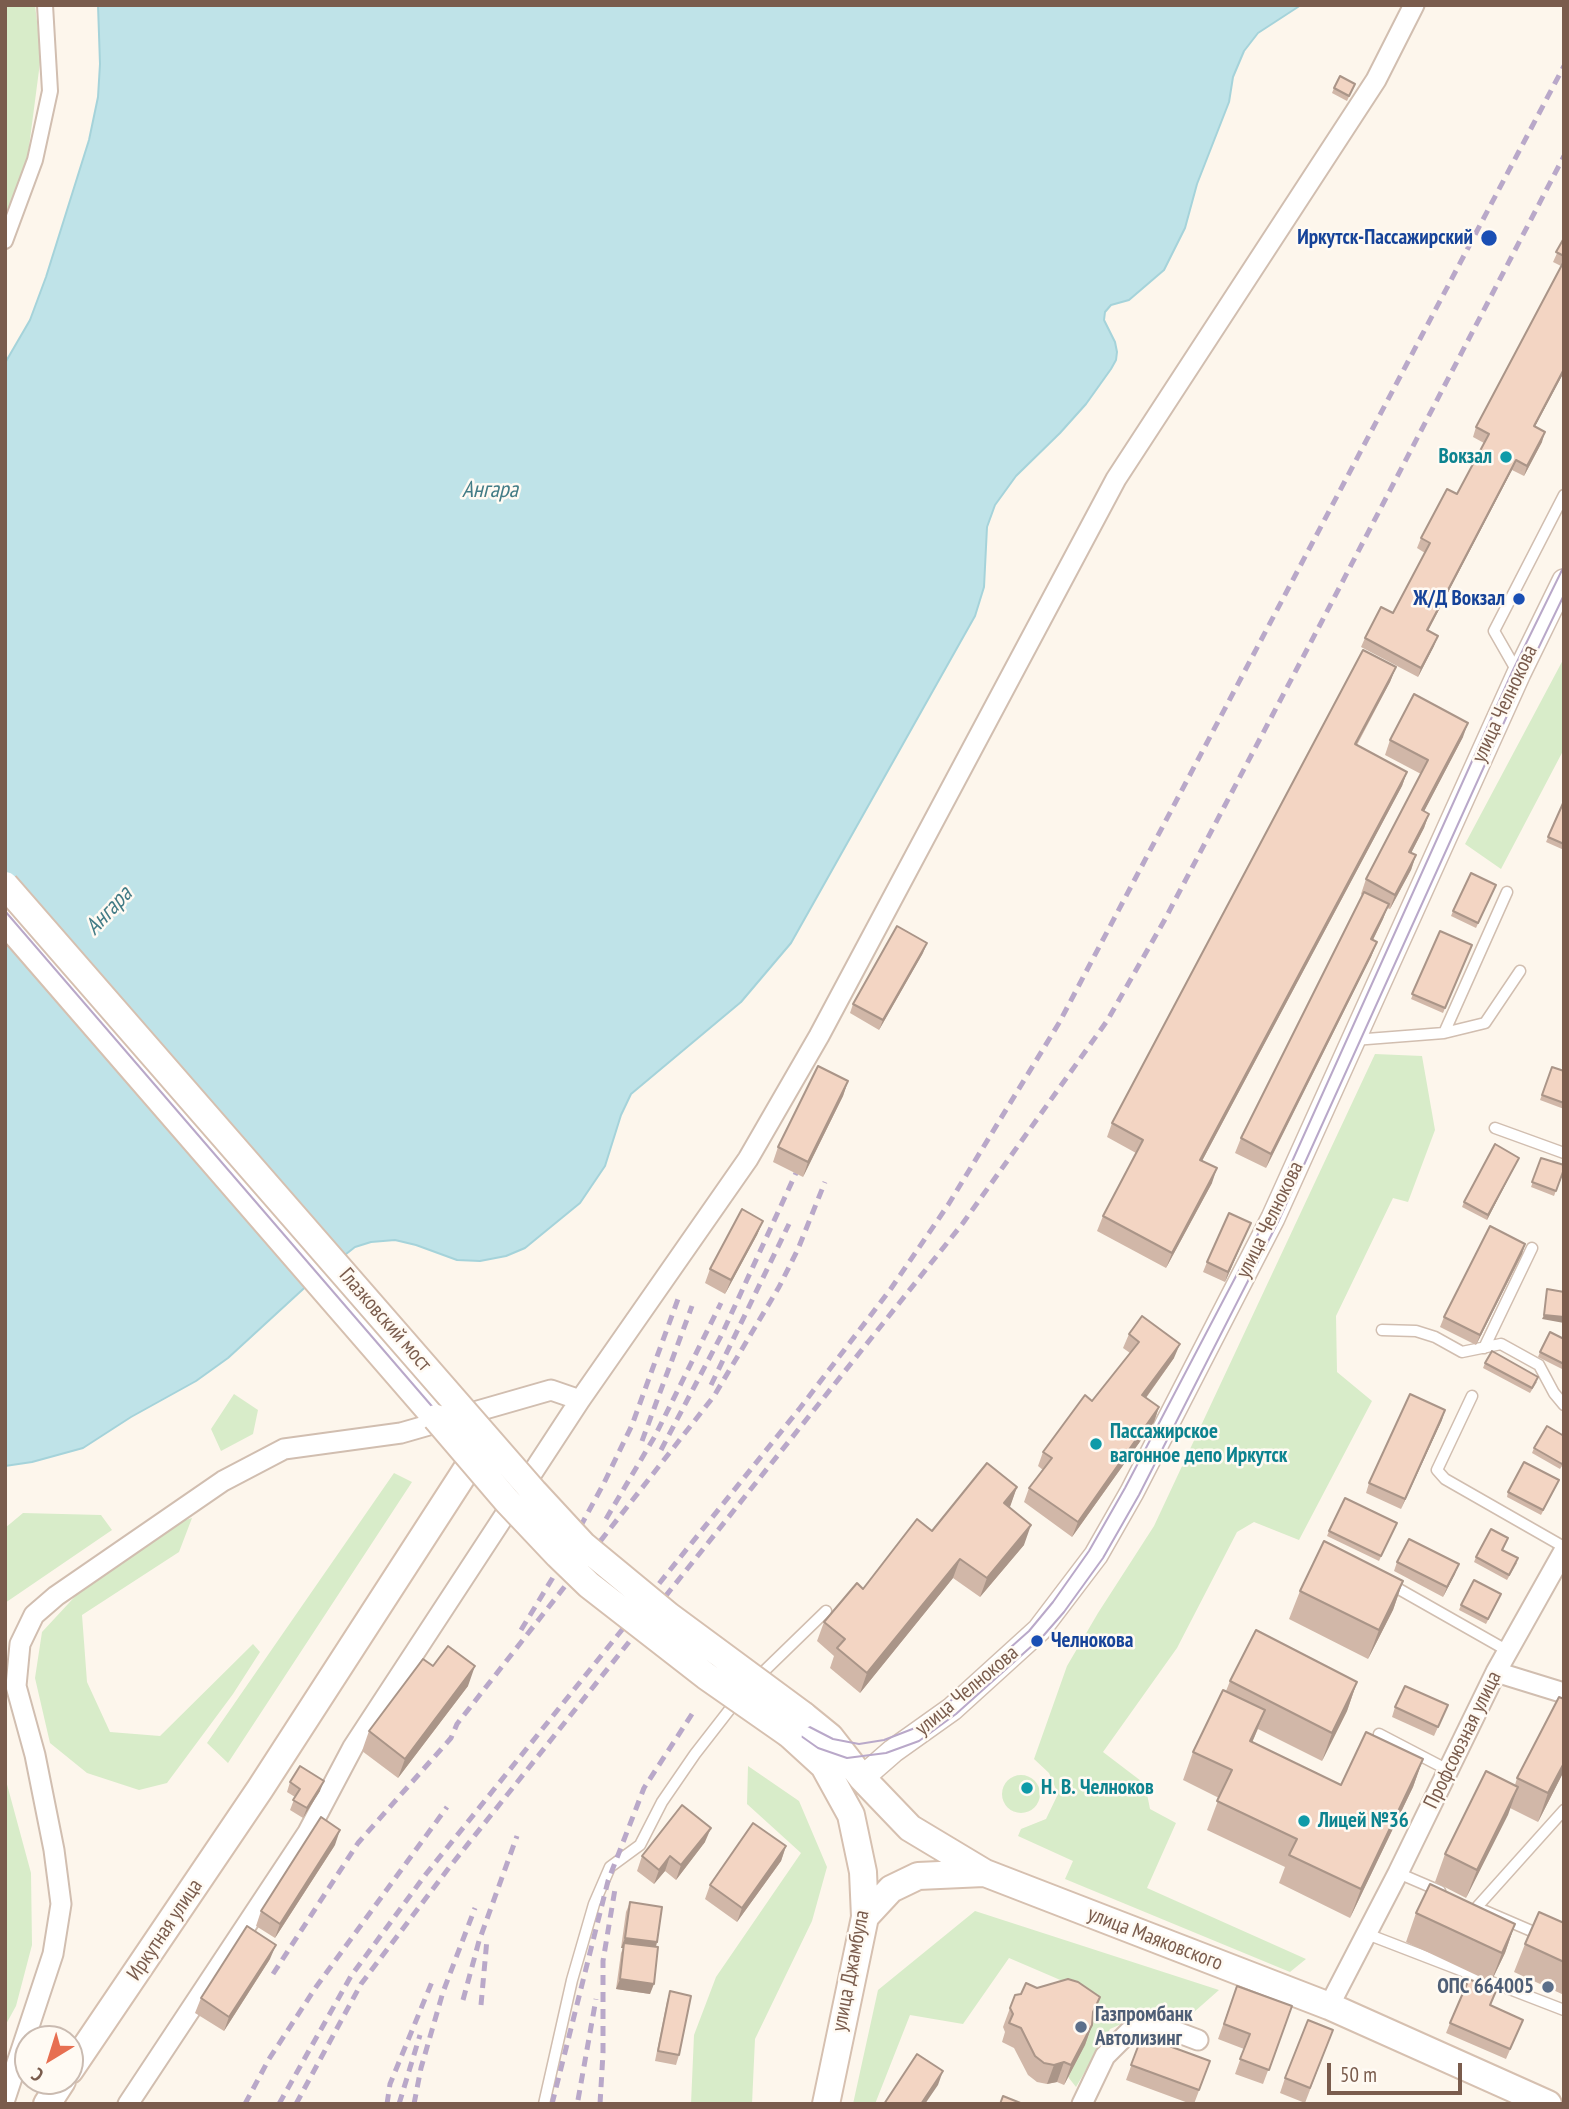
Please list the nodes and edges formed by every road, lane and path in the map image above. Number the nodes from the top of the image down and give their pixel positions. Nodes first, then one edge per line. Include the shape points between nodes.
1 (45, 5) edge
2 (1414, 5) edge
3 (5, 242) edge
4 (1564, 495) edge
5 (1564, 581) edge
6 (1518, 673) junction
7 (5, 885) edge
8 (1507, 892) dead end
9 (5, 921) edge
10 (1520, 971) dead end
11 (1444, 1033) junction
12 (1354, 1040) junction
13 (1495, 1128) dead end
14 (1564, 1153) edge
15 (1532, 1248) dead end
16 (1382, 1330) dead end
17 (1484, 1348) junction
18 (1472, 1396) dead end
19 (580, 1400) junction
20 (1564, 1405) edge
21 (472, 1461) junction
22 (1564, 1549) edge
23 (1380, 1578) edge
24 (826, 1611) dead end
25 (1508, 1651) junction
26 (1496, 1672) junction
27 (752, 1683) dead end
28 (743, 1693) dead end
29 (1564, 1693) edge
30 (796, 1724) junction
31 (1379, 1734) dead end
32 (826, 1769) junction
33 (1448, 1770) junction
34 (863, 1778) junction
35 (1564, 1810) edge
36 (1398, 1872) junction
37 (985, 1873) junction
38 (1455, 1898) edge
39 (1466, 1902) edge
40 (1477, 1907) junction
41 (865, 1917) junction
42 (1367, 1934) junction
43 (1564, 1945) edge
44 (1329, 2006) junction
45 (1564, 2010) edge
46 (1198, 2040) dead end
47 (84, 2049) edge
48 (5, 2098) edge
49 (128, 2104) edge
50 (544, 2104) edge
51 (826, 2104) edge
52 (1082, 2104) edge
53 (1548, 2104) edge

1 - 3 street via 50,91 35,160
2 - 19 street via 1376,80 1116,479 748,1159
4 - 6 lane via 1494,631
5 - 6 street, улица Челнокова
6 - 12 street, улица Челнокова
7 - 30 main road, Глазковский мост, bridge via 537,1496 605,1563
8 - 11 lane
9 - 21 main road, Глазковский мост, bridge
10 - 11 lane via 1485,1023
11 - 12 lane
12 - 34 street, улица Челнокова via 1273,1218 1096,1555 1040,1630 952,1709
13 - 14 lane
15 - 17 lane
16 - 17 lane via 1416,1331 1462,1352
17 - 20 lane via 1501,1344 1539,1365
18 - 22 lane via 1437,1470
19 - 48 street via 551,1390 401,1433 284,1449 223,1481 34,1615 20,1644 16,1686 54,1850 61,1904 53,1954
19 - 49 street via 353,1746 308,1832
21 - 30 main road, Глазковский мост, bridge via 589,1585 706,1676
21 - 47 main road, Иркутная улица via 260,1790
22 - 25 street, Профсоюзная улица
23 - 25 lane
24 - 27 lane
25 - 26 street, Профсоюзная улица
26 - 29 street
26 - 33 street, Профсоюзная улица
28 - 50 lane via 662,1802 640,1845 610,1867 572,1980
30 - 32 main road, улица Джамбула
30 - 34 main road, улица Маяковского via 830,1737
31 - 33 lane
32 - 34 main road
32 - 41 main road, улица Джамбула via 851,1815 863,1872
33 - 36 street, Профсоюзная улица
34 - 37 main road, улица Маяковского via 910,1828
35 - 40 lane
36 - 38 lane
36 - 42 street, Профсоюзная улица
37 - 41 main road via 918,1876 891,1889
37 - 44 main road, улица Маяковского
39 - 40 lane
40 - 43 lane
41 - 51 main road, улица Джамбула
42 - 44 street, Профсоюзная улица
42 - 45 lane
44 - 53 main road, улица Маяковского
46 - 52 street via 1153,2023 1129,2032 1105,2056

